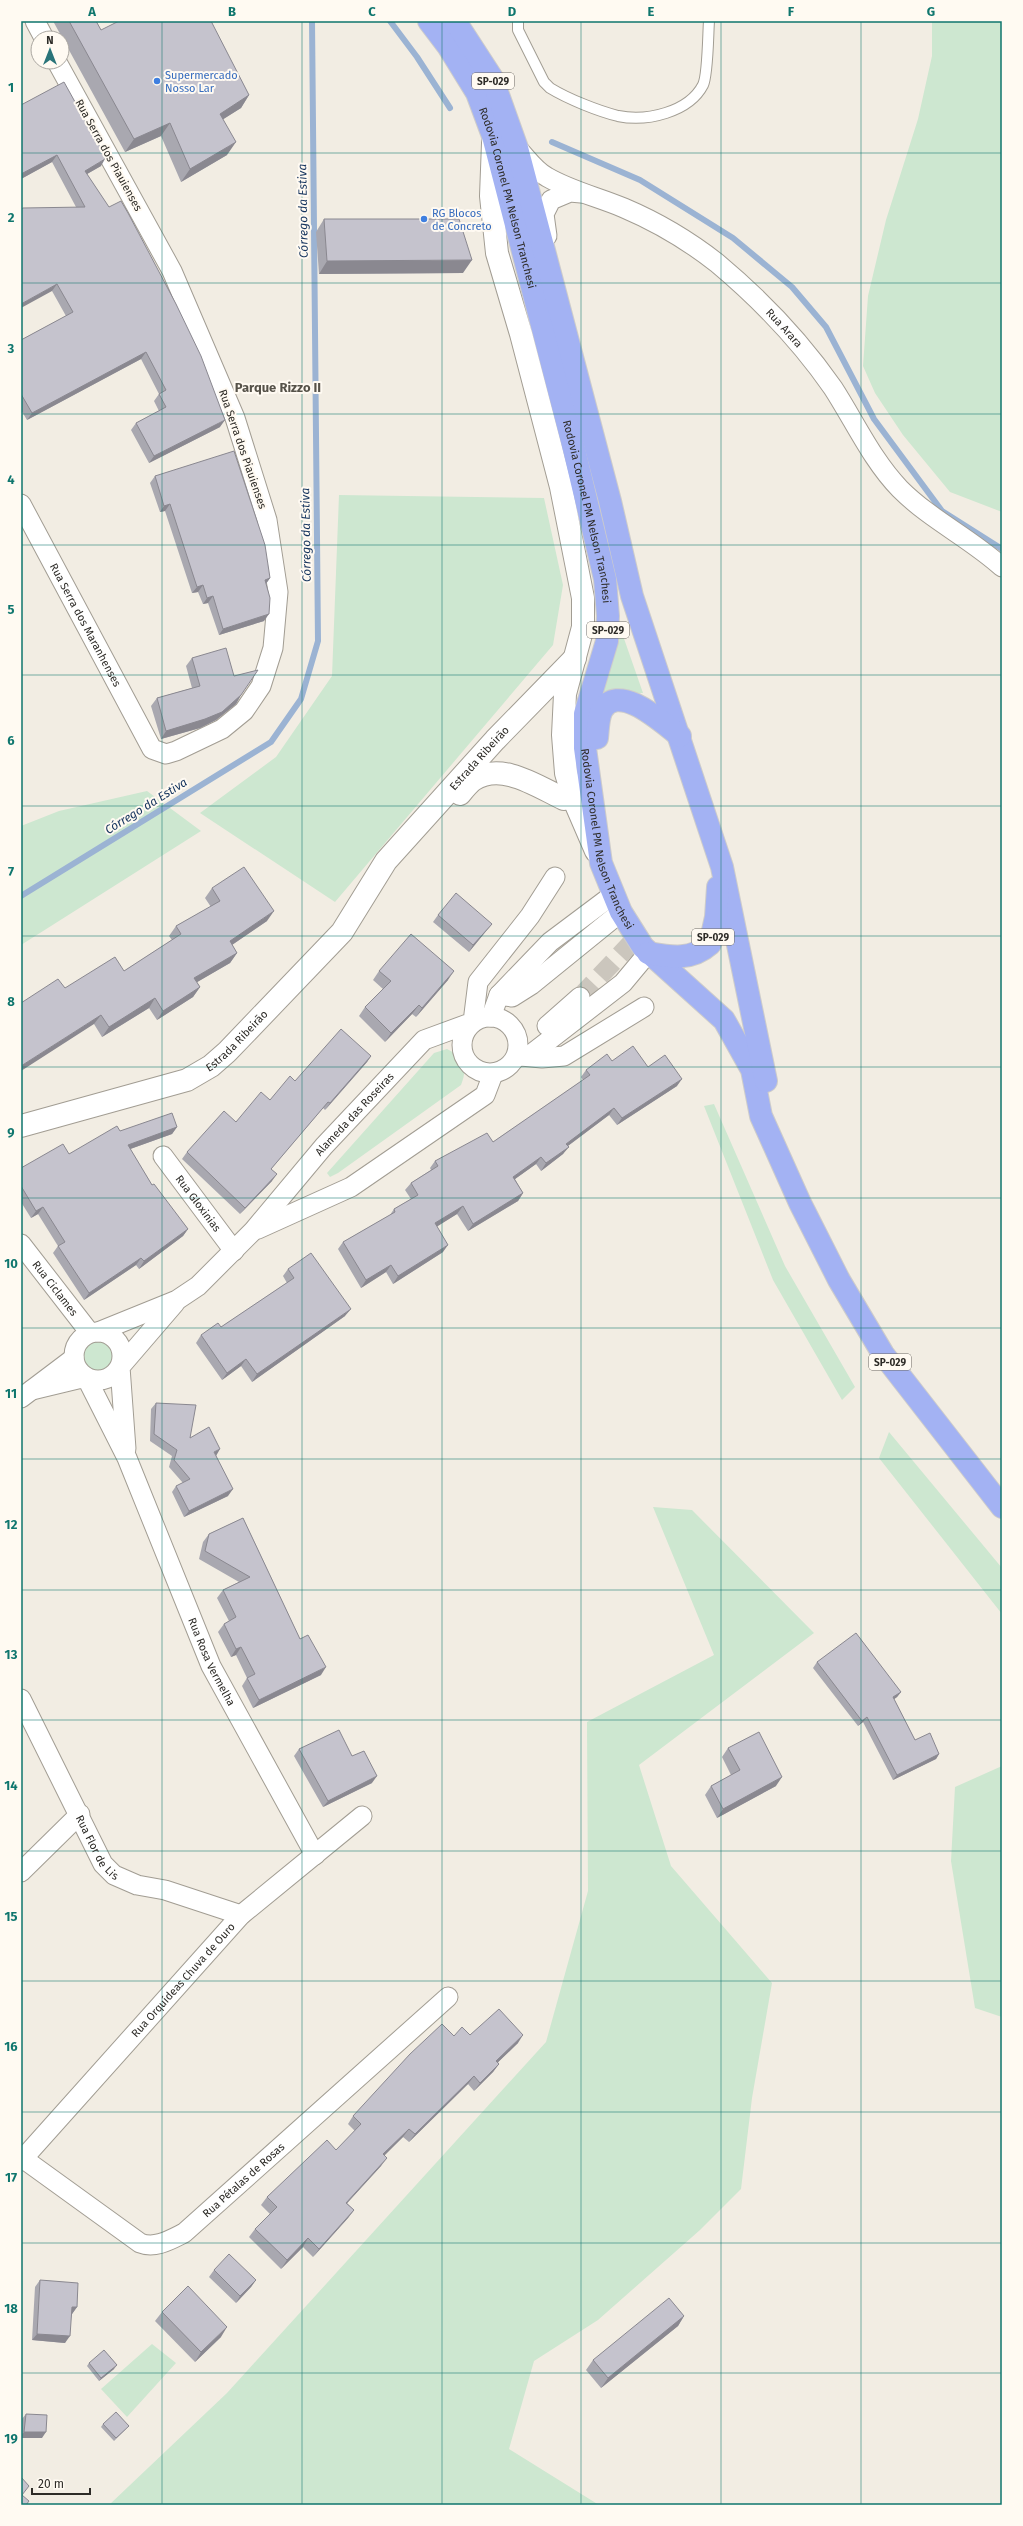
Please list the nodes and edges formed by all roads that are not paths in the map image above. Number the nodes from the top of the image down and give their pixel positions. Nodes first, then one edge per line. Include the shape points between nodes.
1 (35, 21) edge
2 (429, 21) edge
3 (518, 21) edge
4 (709, 21) edge
5 (463, 26) edge
6 (40, 30) edge
7 (61, 70) edge
8 (493, 136) junction
9 (517, 148) junction
10 (582, 193) junction
11 (563, 321) junction
12 (21, 504) edge
13 (25, 524) edge
14 (1002, 567) edge
15 (575, 658) junction
16 (565, 694) junction
17 (680, 736) junction
18 (151, 746) joint
19 (564, 799) junction
20 (592, 801) junction
21 (598, 855) junction
22 (386, 861) junction
23 (719, 863) junction
24 (556, 877) dead end
25 (618, 903) junction
26 (648, 953) junction
27 (580, 997) tunnel mouth
28 (644, 1007) dead end
29 (482, 1020) junction
30 (520, 1056) junction
31 (493, 1074) junction
32 (21, 1126) edge
33 (163, 1156) dead end
34 (800, 1203) junction
35 (253, 1231) junction
36 (21, 1244) edge
37 (234, 1251) junction
38 (177, 1300) junction
39 (94, 1333) junction
40 (74, 1358) junction
41 (120, 1367) junction
42 (86, 1377) junction
43 (27, 1394) edge
44 (127, 1458) junction
45 (1002, 1507) edge
46 (21, 1699) edge
47 (80, 1814) junction
48 (362, 1816) dead end
49 (315, 1855) junction
50 (21, 1872) edge
51 (241, 1915) junction
52 (448, 1997) dead end
53 (22, 2159) edge

1 - 6 street
2 - 8 highway, Rodovia Coronel PM Nelson Tranchesi / SP-029 via 477,93
3 - 4 lane via 518,30 544,82 550,88 618,116 635,117 674,112 693,100 704,83
5 - 9 highway, Rodovia Coronel PM Nelson Tranchesi / SP-029 via 492,78
7 - 18 street, Rua Serra dos Piauienses via 172,271 235,418 268,520 278,592 273,648 261,686 244,711 222,729 176,751 156,752
8 - 15 street, SP-029 via 490,196 497,253 561,487 583,598 583,627
8 - 20 highway, Rodovia Coronel PM Nelson Tranchesi / SP-029 via 605,579 607,640 585,714 585,748
9 - 10 street, Rua Arara via 546,177
9 - 11 highway, Rodovia Coronel PM Nelson Tranchesi / SP-029
10 - 11 street, Rodovia Coronel PM Nelson Tranchesi via 560,195 551,200 544,214
10 - 14 street, Rua Arara via 624,208 671,231 716,263 768,310 802,347 833,389 871,452 900,489 945,526 986,553
11 - 17 highway, Rodovia Coronel PM Nelson Tranchesi / SP-029 via 632,596
12 - 13 street, Rua Serra dos Maranhenses
13 - 18 street, Rua Serra dos Maranhenses
15 - 16 street, SP-029
15 - 22 street, Estrada Ribeirão via 495,740
16 - 19 street, SP-029 via 552,720 550,743 554,769
16 - 21 street, SP-029 via 563,735 566,773 574,800
17 - 20 highway, SP-029 via 632,702 617,700 606,704 601,712 594,755
17 - 23 highway, Rodovia Coronel PM Nelson Tranchesi / SP-029
19 - 21 street, SP-029
19 - 22 street, Estrada Ribeirão via 512,775 483,776 473,780
20 - 21 highway, Rodovia Coronel PM Nelson Tranchesi / SP-029
21 - 25 highway, Rodovia Coronel PM Nelson Tranchesi / SP-029
22 - 32 street, Estrada Ribeirão via 342,932 228,1052 211,1066 170,1086
23 - 26 highway, SP-029 via 716,917 710,944 692,956 677,958
23 - 34 highway, Rodovia Coronel PM Nelson Tranchesi / SP-029 via 722,867 755,1037
24 - 29 street via 530,916 478,982
25 - 26 highway, Rodovia Coronel PM Nelson Tranchesi / SP-029
25 - 29 street via 550,942 499,995
26 - 30 street via 623,983 530,1055
26 - 34 highway, Rodovia Coronel PM Nelson Tranchesi / SP-029 via 724,1020 752,1070 761,1116
27 - 30 street via 528,1043
28 - 30 street via 564,1056
29 - 31 street via 462,1037 463,1056 475,1070
29 - 31 street via 508,1024 514,1031 518,1044 510,1066
29 - 35 street, Alameda das Roseiras via 424,1040 324,1146
31 - 35 street, Alameda das Roseiras via 486,1095 358,1183
33 - 37 street, Rua Gloxinias
34 - 45 highway, Rodovia Coronel PM Nelson Tranchesi / SP-029 via 839,1280 883,1354
35 - 37 street, Alameda das Roseiras
36 - 39 street, Rua Ciclames
37 - 38 street, Alameda das Roseiras via 198,1286
38 - 39 street, Alameda das Roseiras
38 - 41 street, Alameda das Roseiras
39 - 40 street via 77,1344
39 - 41 street via 113,1337 119,1344 122,1351
40 - 42 street via 80,1372
40 - 43 street
41 - 42 street via 108,1378 93,1380
41 - 44 street, Rua Rosa Vermelha
42 - 43 street
42 - 44 street, Rua Rosa Vermelha
44 - 49 street, Rua Rosa Vermelha via 211,1666
46 - 47 street, Rua Flor de Lis
47 - 50 street
47 - 51 street, Rua Flor de Lis via 103,1864 114,1875 137,1885 165,1890
48 - 49 street, Rua Orquídeas Chuva de Ouro
49 - 51 street, Rua Orquídeas Chuva de Ouro
51 - 53 street, Rua Orquídeas Chuva de Ouro
52 - 53 street, Rua Pétalas de Rosas via 184,2234 166,2242 150,2247 140,2243

